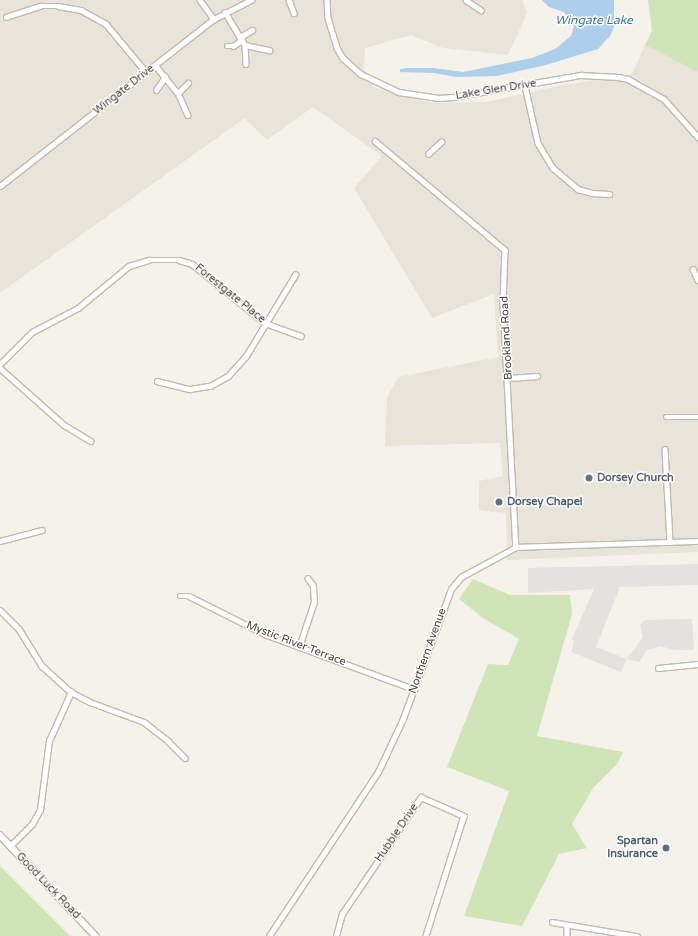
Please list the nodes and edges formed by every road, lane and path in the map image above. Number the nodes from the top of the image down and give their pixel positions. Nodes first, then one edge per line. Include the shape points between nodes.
1 (200, 0) edge
2 (251, 0) edge
3 (289, 0) edge
4 (327, 0) edge
5 (466, 0) edge
6 (481, 10) dead end
7 (225, 12) junction
8 (294, 13) dead end
9 (6, 17) dead end
10 (214, 19) junction
11 (252, 30) dead end
12 (241, 38) junction
13 (227, 46) dead end
14 (245, 46) junction
15 (269, 50) dead end
16 (246, 64) dead end
17 (155, 65) junction
18 (146, 72) junction
19 (165, 77) junction
20 (188, 83) dead end
21 (525, 86) junction
22 (156, 90) dead end
23 (178, 92) junction
24 (188, 115) dead end
25 (698, 137) edge
26 (376, 141) dead end
27 (441, 142) dead end
28 (428, 154) dead end
29 (0, 185) edge
30 (609, 194) dead end
31 (693, 270) dead end
32 (296, 275) dead end
33 (698, 280) edge
34 (265, 323) junction
35 (301, 336) dead end
36 (0, 364) edge
37 (0, 368) edge
38 (537, 376) dead end
39 (509, 378) junction
40 (157, 381) dead end
41 (666, 417) dead end
42 (698, 417) edge
43 (91, 441) dead end
44 (664, 449) dead end
45 (42, 530) dead end
46 (0, 541) edge
47 (698, 541) edge
48 (670, 542) junction
49 (516, 547) junction
50 (308, 579) dead end
51 (180, 596) dead end
52 (0, 610) edge
53 (299, 647) junction
54 (698, 664) edge
55 (658, 668) dead end
56 (414, 689) junction
57 (71, 692) junction
58 (185, 758) dead end
59 (0, 835) edge
60 (10, 846) junction
61 (552, 922) dead end
62 (567, 925) junction
63 (336, 935) edge
64 (96, 936) edge
65 (269, 936) edge
66 (343, 936) edge
67 (426, 936) edge
68 (567, 936) edge
69 (637, 936) edge

1 - 10 street
2 - 7 street, Wingate Drive
3 - 8 street
4 - 21 street, Lake Glen Drive via 328,18 337,48 343,58 361,74 386,87 410,95 439,98
5 - 6 street
7 - 10 street, Wingate Drive
7 - 12 street
9 - 18 street via 40,6 81,10 94,16 114,32
10 - 17 street, Wingate Drive
11 - 12 street
12 - 13 street via 233,46
12 - 14 street
14 - 15 street
14 - 16 street
17 - 18 street, Wingate Drive
17 - 19 street
18 - 29 street, Wingate Drive
19 - 22 street
19 - 23 street
20 - 23 street
21 - 25 street, Lake Glen Drive via 596,74 628,79 664,99
21 - 30 street via 538,143 553,168 578,188 592,193
23 - 24 street
26 - 39 street, Brookland Road via 505,250 503,303
27 - 28 street
31 - 33 street
32 - 34 street
34 - 35 street, Forestgate Place
34 - 36 street, Forestgate Place via 192,264 179,260 150,260 129,266 78,308 32,332
34 - 40 street via 235,371 219,382 190,389
37 - 43 street via 64,425
38 - 39 street
39 - 49 street, Brookland Road
41 - 42 street
44 - 48 street
45 - 46 street
47 - 48 street, Northern Avenue
48 - 49 street, Northern Avenue
49 - 56 street, Northern Avenue via 461,577 455,583
50 - 53 street via 313,586 314,602
51 - 53 street, Mystic River Terrace via 189,596 241,623
52 - 57 street via 19,629 42,666
53 - 56 street, Mystic River Terrace
54 - 55 street
56 - 65 street, Northern Avenue via 378,772
57 - 58 street via 90,702 144,722
57 - 60 street via 49,742 40,810 32,824
59 - 60 street, Good Luck Road
60 - 64 street, Good Luck Road
61 - 62 street
62 - 68 street
62 - 69 street
63 - 66 street
63 - 67 street, Hubble Drive via 342,914 421,797 464,816

